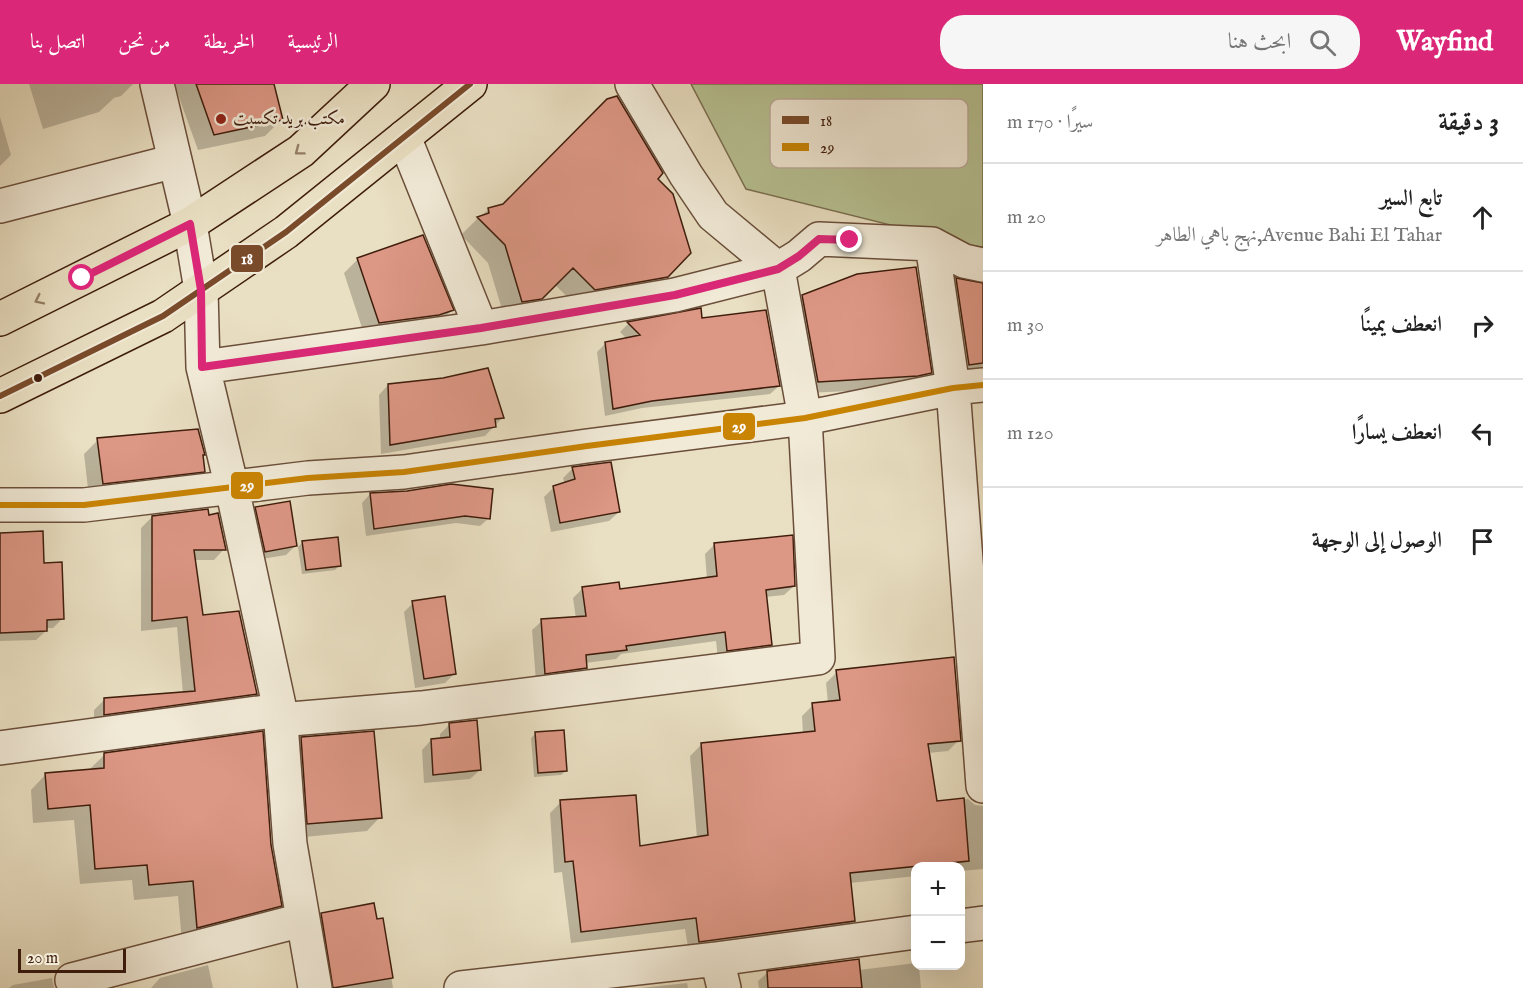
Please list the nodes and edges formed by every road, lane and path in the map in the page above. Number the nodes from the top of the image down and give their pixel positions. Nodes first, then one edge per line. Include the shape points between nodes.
1 (157, 84) edge
2 (373, 84) edge
3 (470, 84) edge
4 (632, 84) edge
5 (404, 137) junction
6 (175, 161) junction
7 (0, 206) edge
8 (190, 224) junction
9 (932, 244) junction
10 (983, 265) edge
11 (778, 269) junction
12 (201, 290) junction
13 (0, 319) edge
14 (481, 328) junction
15 (202, 367) junction
16 (968, 386) edge
17 (0, 396) edge
18 (805, 418) junction
19 (232, 488) junction
20 (0, 505) edge
21 (279, 715) junction
22 (0, 748) edge
23 (983, 786) edge
24 (302, 921) junction
25 (983, 923) edge
26 (965, 925) edge
27 (911, 933) edge
28 (721, 974) edge
29 (72, 980) dead end
30 (315, 988) edge
31 (461, 988) edge

1 - 6 street
2 -> 8 main road via 301,151
3 - 5 main road
4 - 11 street via 713,215
5 - 12 main road via 286,232
5 - 14 street
6 - 7 street
6 - 8 street
8 - 12 street
8 -> 13 main road
9 - 10 street via 964,261
9 - 11 street via 819,239
9 - 16 street
11 - 14 street via 675,295
11 - 18 street
12 - 15 street
12 - 17 main road via 163,316
14 - 15 street
15 - 19 street
16 - 18 street
16 - 23 street
18 - 19 street via 404,472
18 - 21 street via 818,658 422,708
19 - 20 street via 84,505
19 - 21 street
21 - 22 street
21 - 24 street via 290,844
24 - 29 street
24 - 30 street
25 - 26 street
27 - 28 street
28 - 31 street

